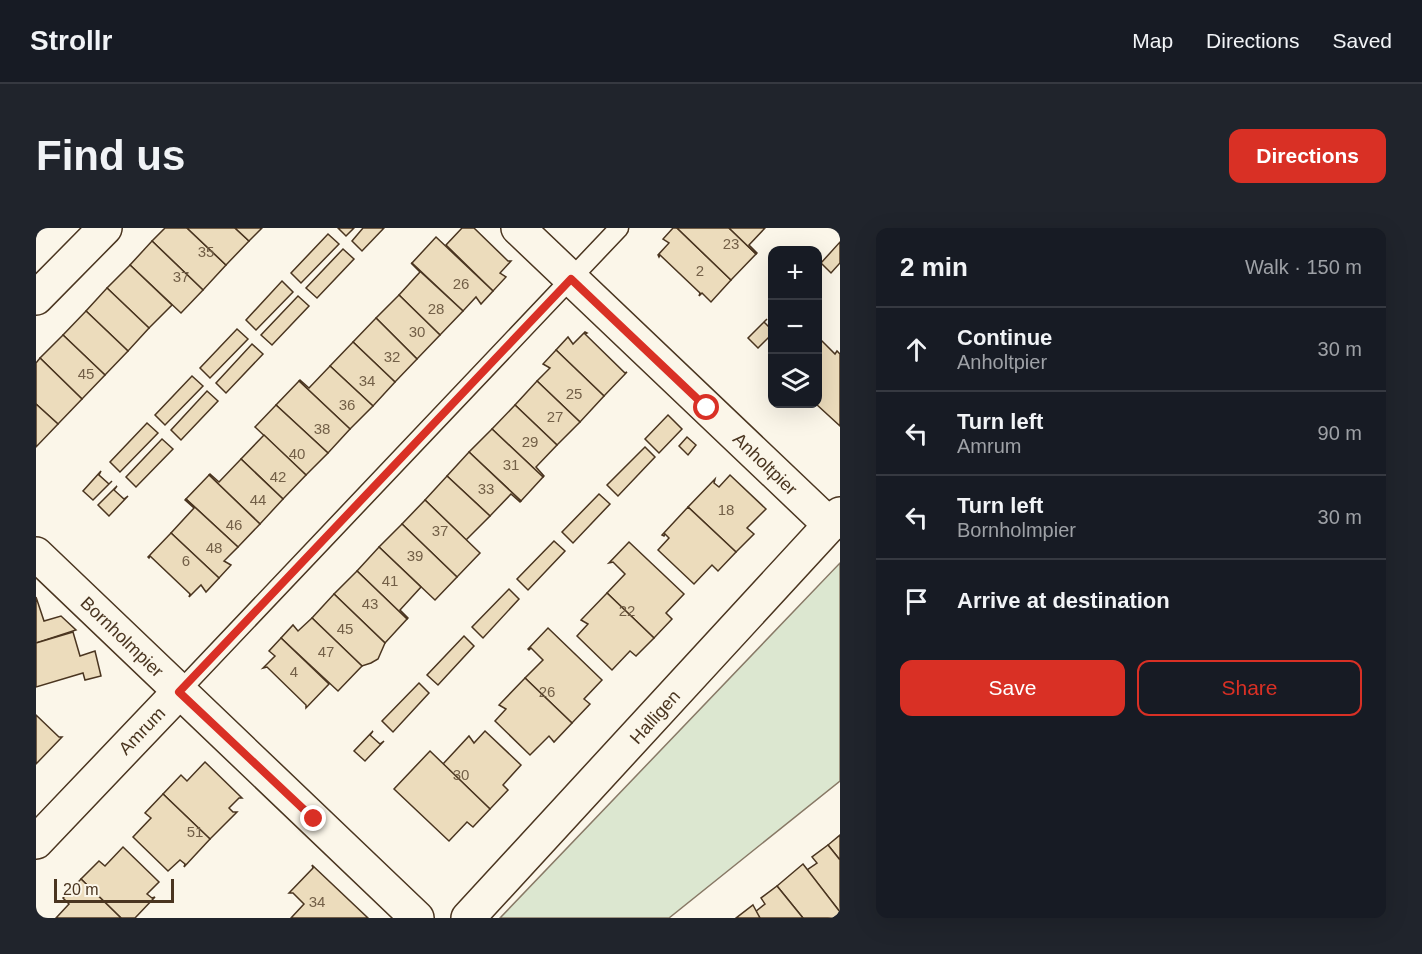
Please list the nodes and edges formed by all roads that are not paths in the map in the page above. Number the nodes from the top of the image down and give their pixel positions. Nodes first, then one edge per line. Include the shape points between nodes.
1 (105, 228) edge
2 (518, 228) edge
3 (619, 228) edge
4 (571, 279) junction
5 (36, 298) edge
6 (835, 520) edge
7 (36, 554) edge
8 (179, 692) junction
9 (36, 842) edge
10 (417, 918) edge
11 (468, 918) edge

1 - 5 street
2 - 4 street, Anholtpier
3 - 4 lane, Amrum
4 - 6 street, Anholtpier
4 - 8 lane, Amrum
6 - 11 street, Halligen
7 - 8 street, Bornholmpier
8 - 9 street, Amrum
8 - 10 street, Bornholmpier

